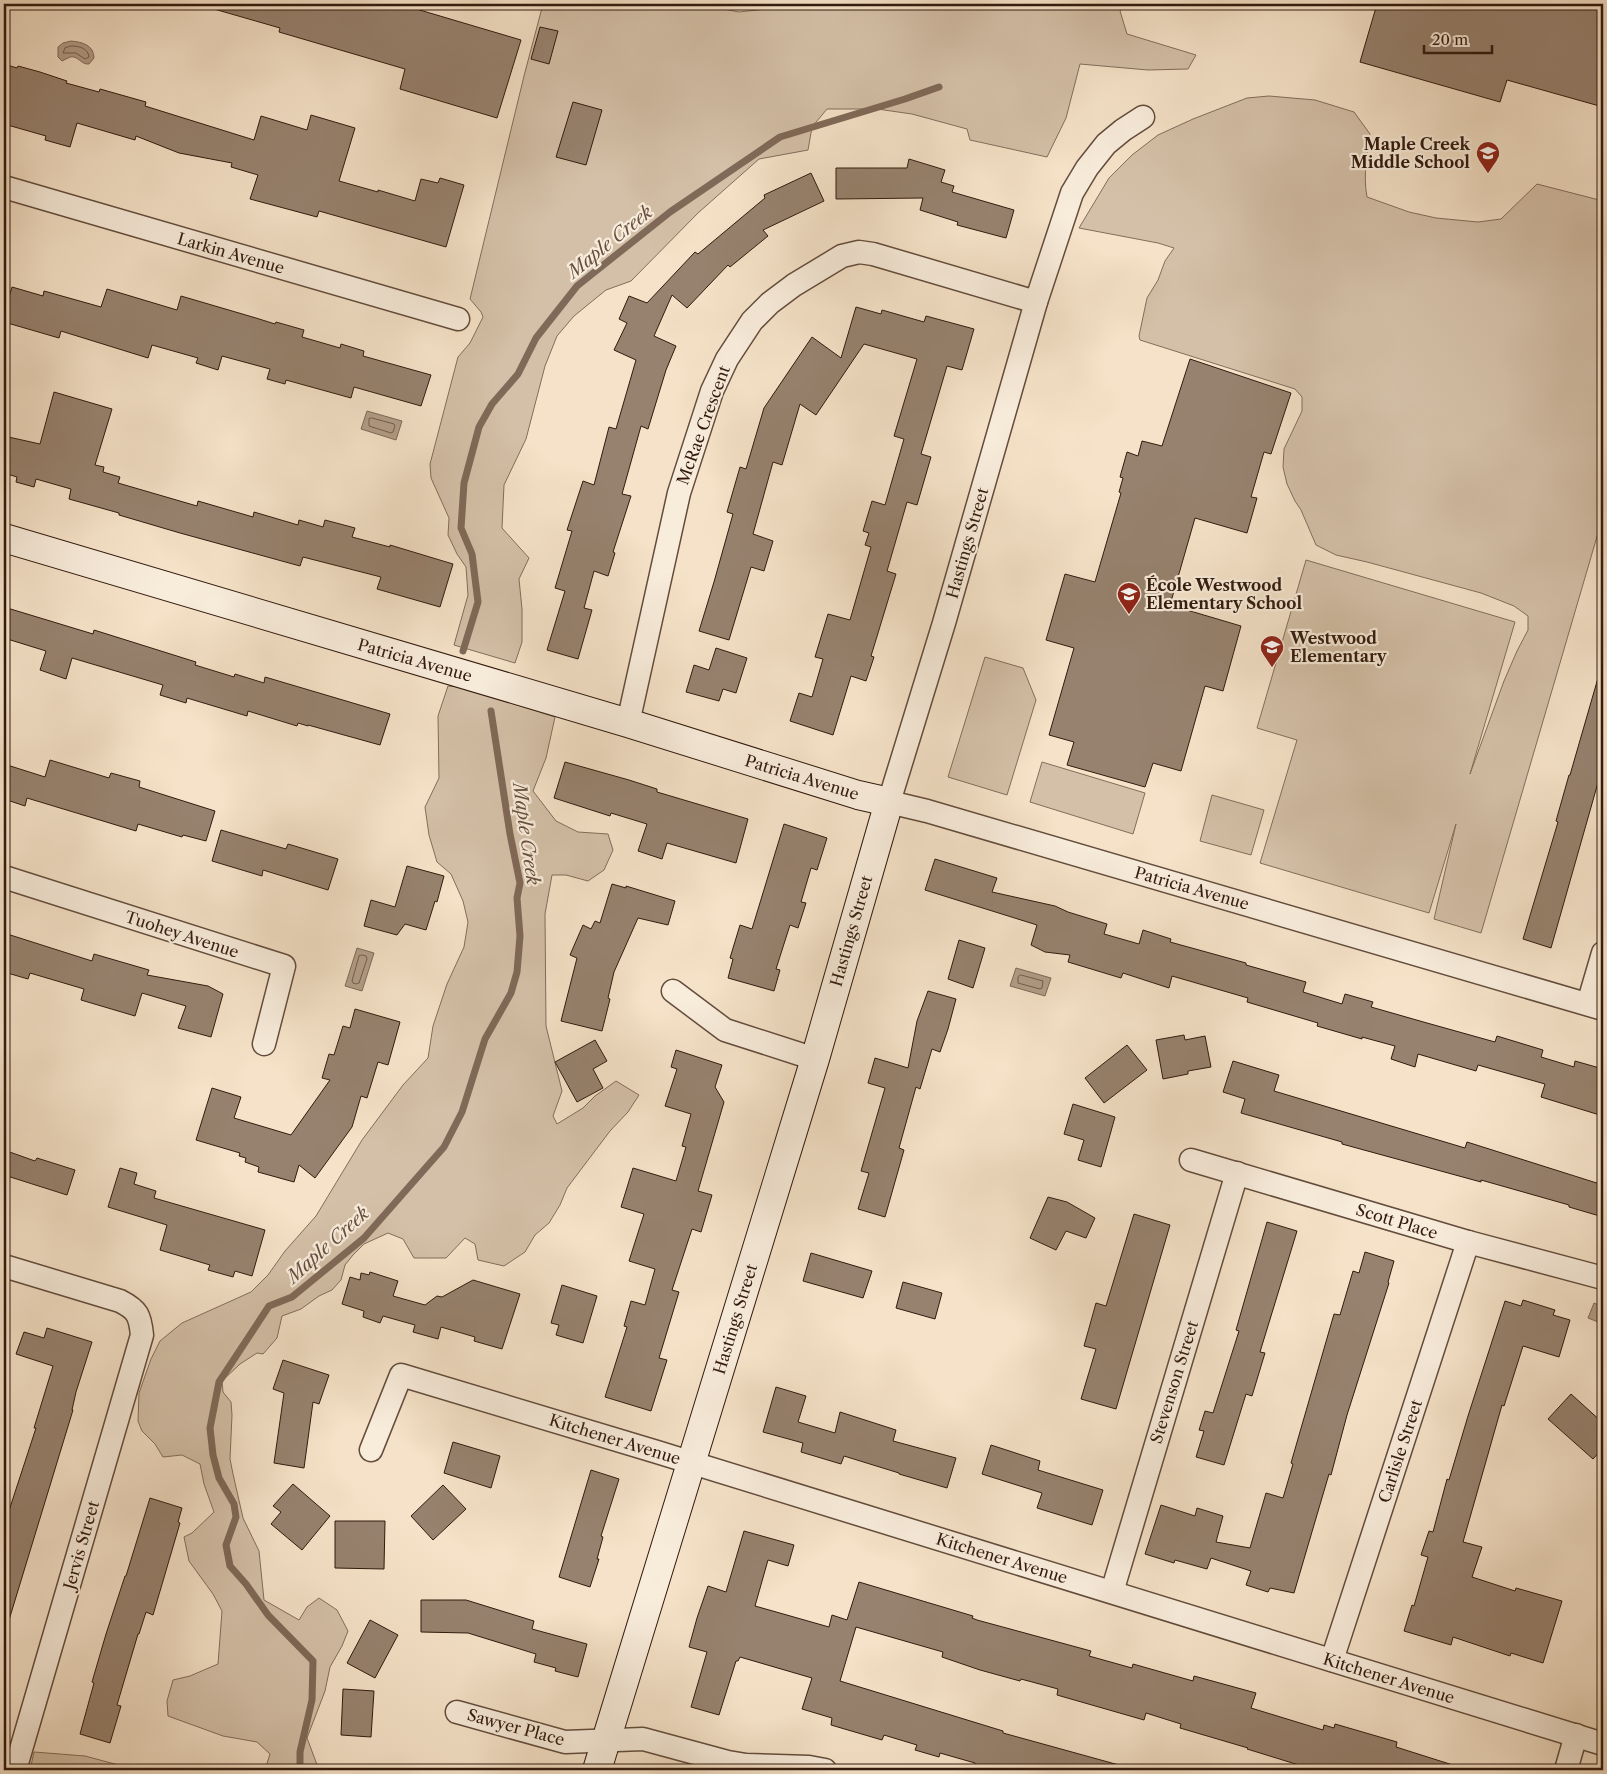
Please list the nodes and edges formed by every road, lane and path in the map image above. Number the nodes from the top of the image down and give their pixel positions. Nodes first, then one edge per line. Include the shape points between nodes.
1 (1143, 117) dead end
2 (4, 187) edge
3 (1036, 302) junction
4 (458, 319) dead end
5 (4, 538) edge
6 (628, 723) junction
7 (889, 802) junction
8 (4, 877) edge
9 (1603, 953) edge
10 (673, 991) dead end
11 (1596, 1006) edge
12 (264, 1044) dead end
13 (815, 1059) junction
14 (1191, 1160) dead end
15 (1236, 1173) junction
16 (1468, 1242) junction
17 (4, 1266) edge
18 (1603, 1278) edge
19 (371, 1450) dead end
20 (691, 1462) junction
21 (1112, 1592) junction
22 (1332, 1660) junction
23 (457, 1712) dead end
24 (1576, 1735) junction
25 (606, 1741) junction
26 (1603, 1744) edge
27 (15, 1770) edge
28 (597, 1770) edge
29 (825, 1770) edge
30 (1566, 1770) edge

1 - 3 street, Hastings Street via 1106,144 1072,193
2 - 4 street, Larkin Avenue
3 - 6 street, McRae Crescent via 859,252 842,256 794,285 752,321 727,359 712,391 679,493
3 - 7 street, Hastings Street
5 - 6 street, Patricia Avenue
6 - 7 street, Patricia Avenue via 858,796
7 - 11 street, Patricia Avenue
7 - 13 street, Hastings Street
8 - 12 street, Tuohey Avenue via 284,966
9 - 11 street
10 - 13 street via 725,1030
13 - 20 street, Hastings Street
14 - 15 street, Scott Place
15 - 16 street, Scott Place
15 - 21 street, Stevenson Street
16 - 18 street, Scott Place
16 - 22 street, Carlisle Street
17 - 27 street, Jervis Street via 120,1301 135,1310 142,1335
19 - 20 street, Kitchener Avenue via 401,1375
20 - 21 street, Kitchener Avenue
20 - 25 street, Hastings Street
21 - 22 street, Kitchener Avenue
22 - 24 street, Kitchener Avenue
23 - 25 street, Sawyer Place via 564,1742
24 - 26 street, Kitchener Avenue
24 - 30 street
25 - 28 street, Hastings Street
25 - 29 street, Sawyer Place via 643,1739 728,1762

